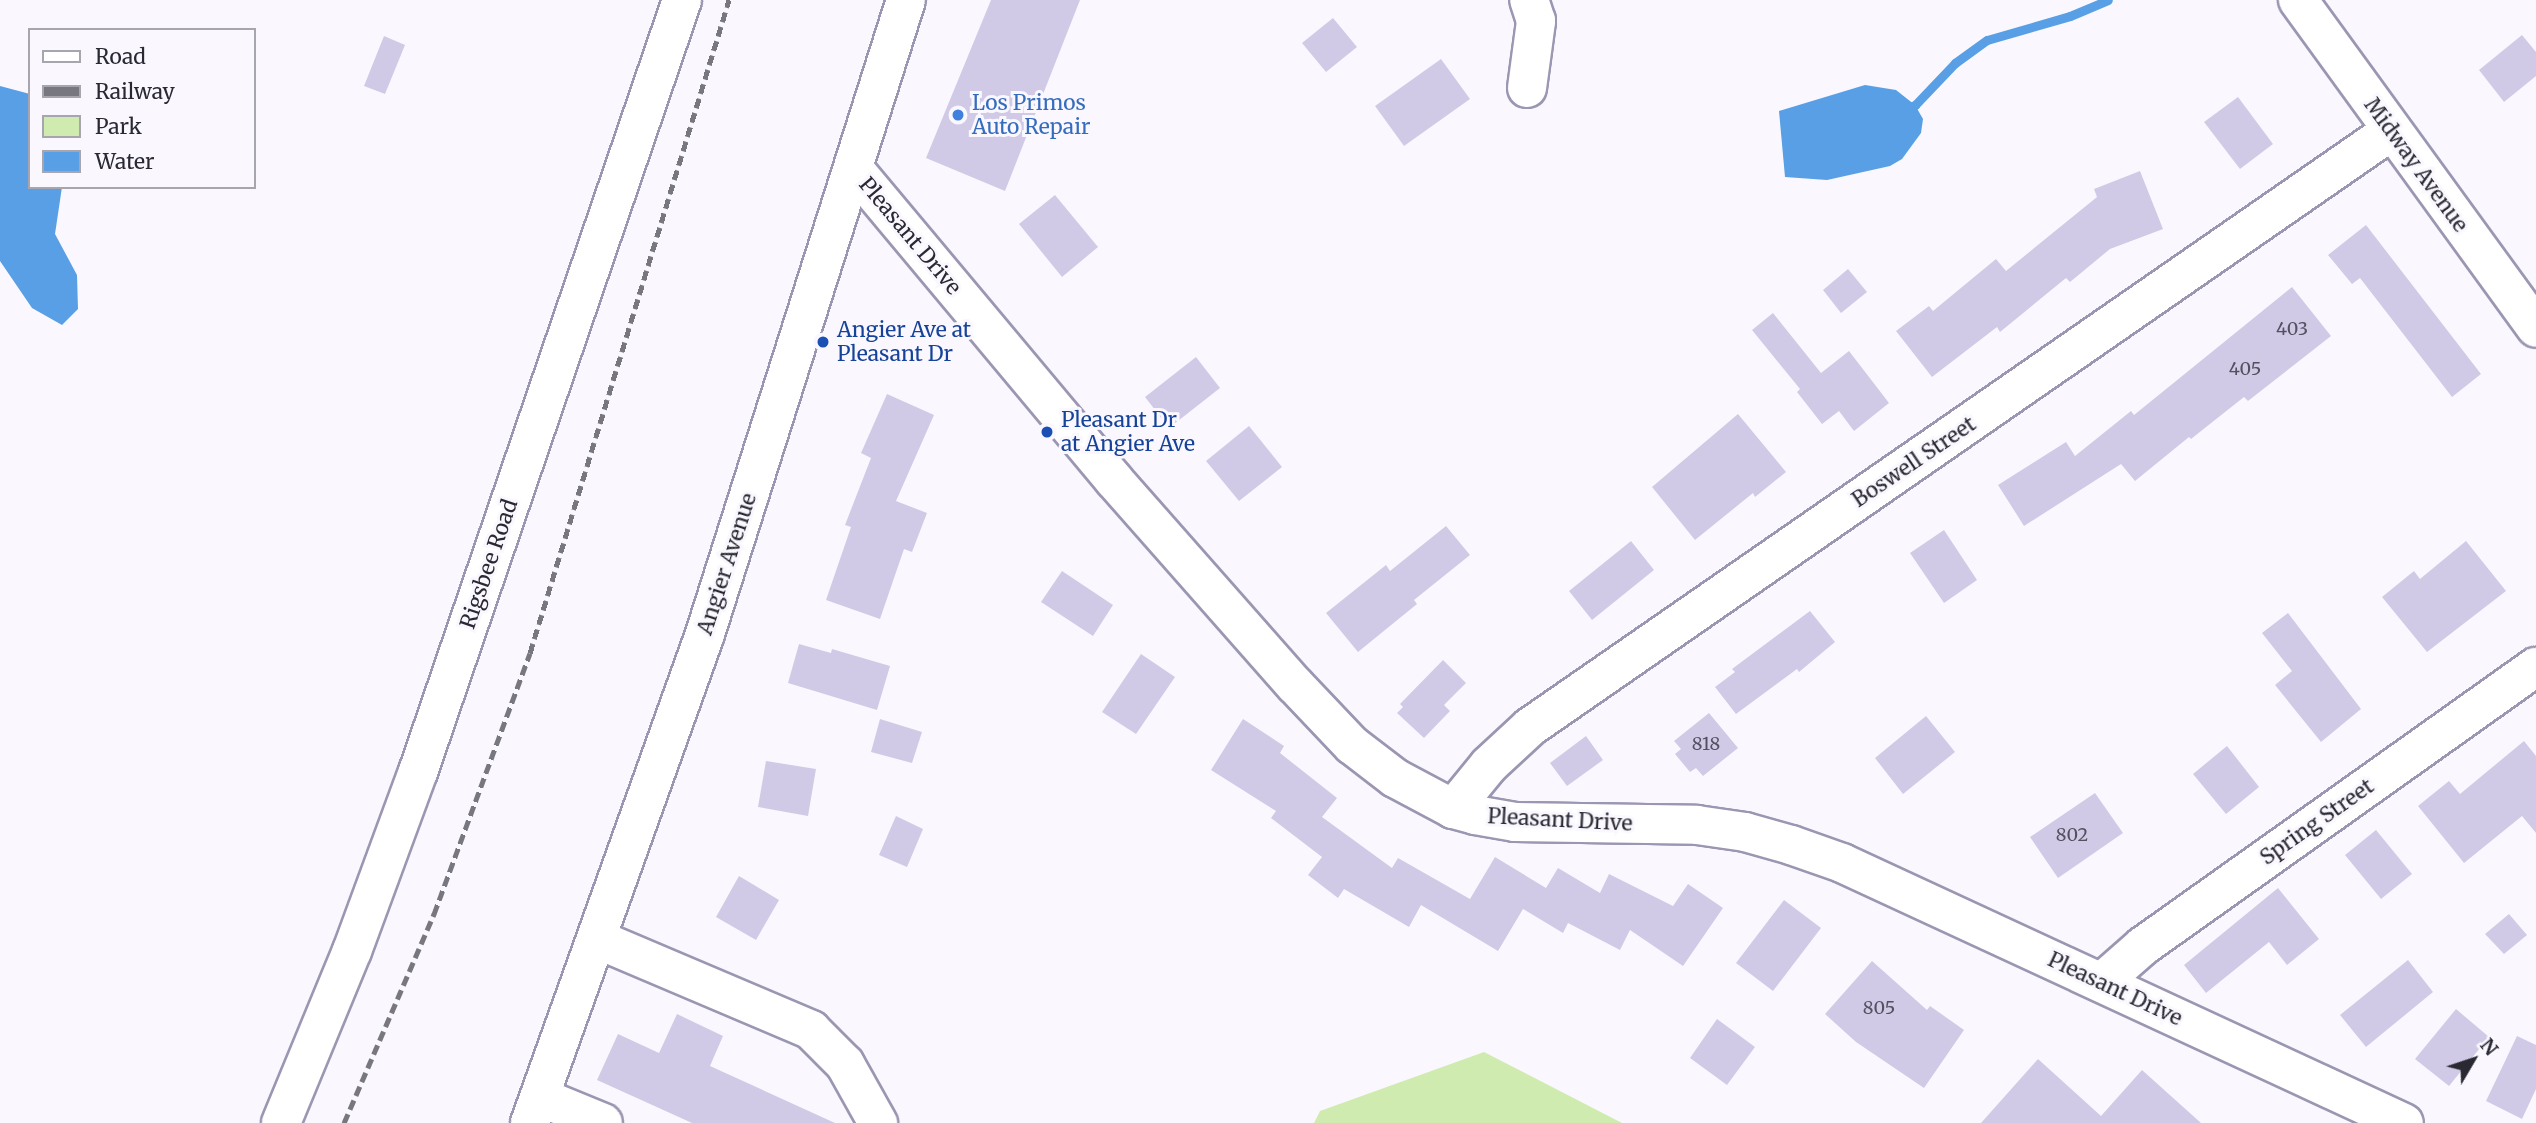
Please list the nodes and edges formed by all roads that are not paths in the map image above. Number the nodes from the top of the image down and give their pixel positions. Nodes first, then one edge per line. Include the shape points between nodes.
1 (682, 0) edge
2 (906, 0) edge
3 (1529, 0) edge
4 (2298, 0) edge
5 (1527, 88) dead end
6 (2391, 131) junction
7 (854, 169) junction
8 (2536, 328) edge
9 (2536, 667) edge
10 (1453, 809) junction
11 (597, 939) junction
12 (2102, 982) junction
13 (535, 1110) edge
14 (281, 1123) edge
15 (603, 1123) edge
16 (878, 1123) edge
17 (2404, 1123) edge

1 - 14 street, Rigsbee Road via 418,772 352,951
2 - 7 street, Angier Avenue
3 - 5 street via 1536,21
4 - 6 street, Midway Avenue
6 - 8 street, Midway Avenue
6 - 10 street, Boswell Street via 1530,727 1489,765
7 - 10 street, Pleasant Drive via 1114,480 1331,725 1395,778
7 - 11 street, Angier Avenue via 705,634
9 - 12 street, Spring Street via 2143,946
10 - 12 street, Pleasant Drive via 1515,822 1697,825 1745,832 1842,863
11 - 13 street, Angier Avenue
11 - 16 street via 811,1030 845,1064
12 - 17 street, Pleasant Drive
13 - 15 street

